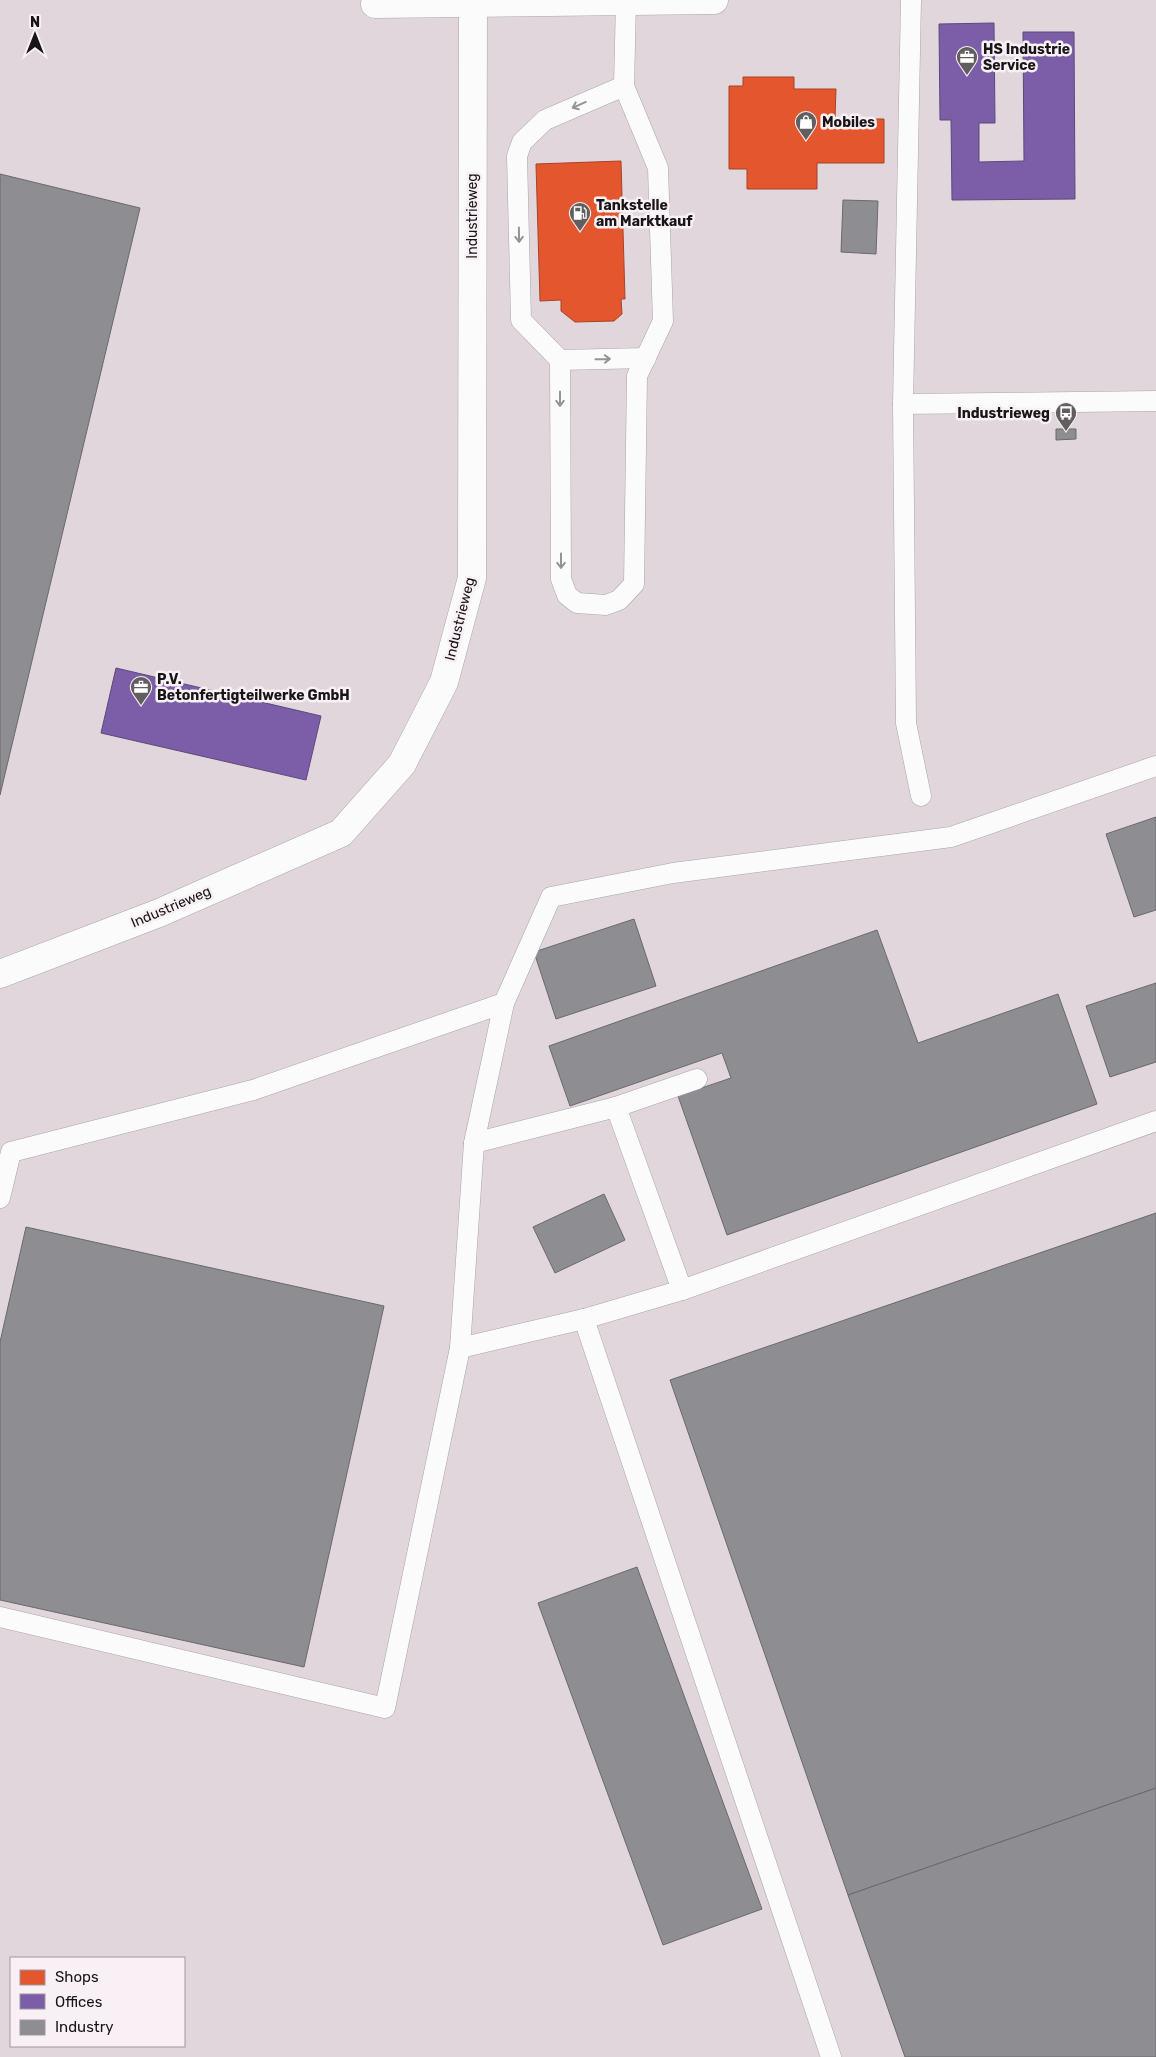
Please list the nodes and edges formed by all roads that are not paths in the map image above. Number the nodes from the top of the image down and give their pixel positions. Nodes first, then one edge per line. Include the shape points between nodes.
1 (714, 0) edge
2 (911, 0) edge
3 (626, 1) edge
4 (473, 2) junction
5 (375, 4) dead end
6 (624, 86) junction
7 (646, 358) junction
8 (560, 360) junction
9 (1156, 401) edge
10 (903, 404) junction
11 (1156, 766) edge
12 (921, 796) dead end
13 (0, 974) edge
14 (504, 1003) junction
15 (697, 1079) dead end
16 (616, 1107) junction
17 (1156, 1121) edge
18 (474, 1143) junction
19 (0, 1198) edge
20 (682, 1290) junction
21 (584, 1319) junction
22 (460, 1348) junction
23 (0, 1617) edge
24 (831, 2057) edge

1 - 3 street
2 - 10 lane
3 - 4 street
3 - 6 lane
4 - 5 street
4 - 13 street, Industrieweg via 472,578 444,682 402,764 341,833 159,913
6 - 7 lane via 658,168 663,321
6 -> 8 lane via 545,120 522,142 518,156 520,320
8 -> 7 lane
8 -> 7 lane via 561,579 567,595 577,603 606,605 619,600 634,584 637,376
9 - 10 lane
10 - 12 lane via 906,723
11 - 14 lane via 950,837 673,873 551,897
14 - 18 lane
14 - 19 lane via 254,1090 11,1152
15 - 16 lane
16 - 18 lane
16 - 20 lane
17 - 20 lane
18 - 22 lane
20 - 21 lane
21 - 22 lane
21 - 24 lane
22 - 23 lane via 385,1708

